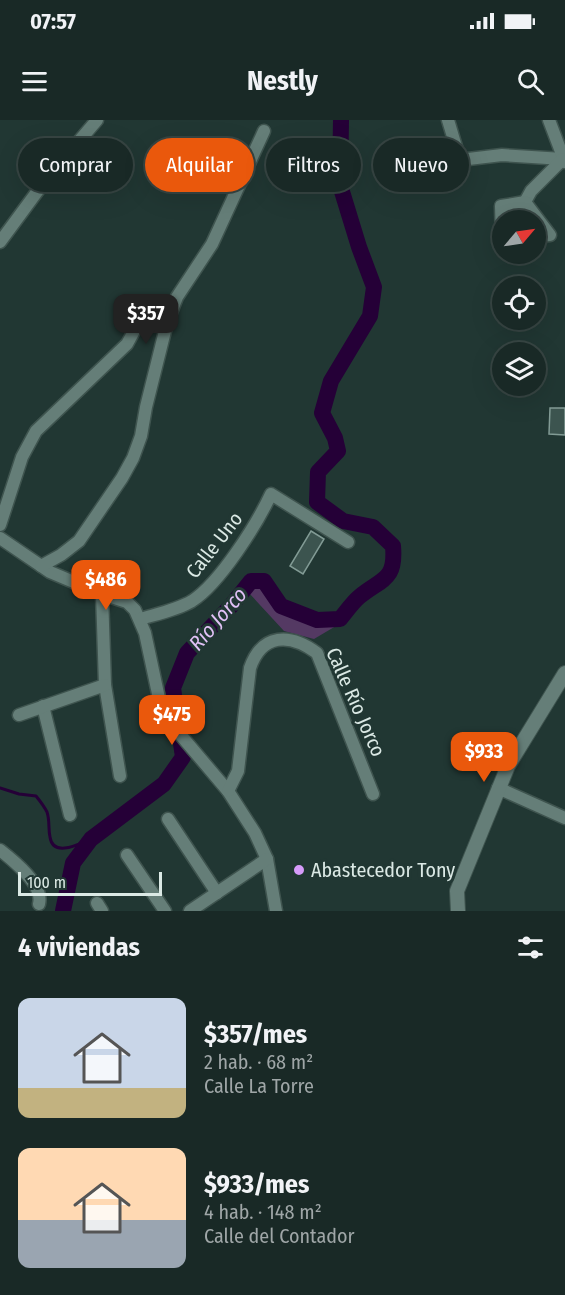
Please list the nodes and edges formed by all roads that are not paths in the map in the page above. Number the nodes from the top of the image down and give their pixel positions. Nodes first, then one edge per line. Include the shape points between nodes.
1 (97, 120) edge
2 (448, 120) edge
3 (549, 120) edge
4 (264, 131) dead end
5 (564, 161) edge
6 (525, 202) junction
7 (501, 210) edge
8 (531, 210) edge
9 (0, 242) edge
10 (139, 322) dead end
11 (0, 525) edge
12 (0, 538) edge
13 (348, 542) dead end
14 (40, 566) junction
15 (102, 594) junction
16 (140, 619) junction
17 (565, 673) edge
18 (105, 685) junction
19 (43, 706) junction
20 (19, 715) dead end
21 (120, 776) dead end
22 (498, 789) junction
23 (228, 791) junction
24 (374, 794) dead end
25 (70, 815) dead end
26 (565, 818) edge
27 (168, 819) dead end
28 (0, 850) edge
29 (127, 855) dead end
30 (267, 859) junction
31 (217, 893) junction
32 (39, 904) dead end
33 (165, 911) edge
34 (190, 911) edge
35 (276, 911) edge
36 (458, 911) edge

1 - 9 street
2 - 5 street via 460,160 502,155
3 - 5 street
4 - 14 street via 212,244 173,306 133,458 79,541
5 - 6 street via 531,191
6 - 7 street via 501,206
6 - 8 street
10 - 11 street via 127,344 36,431 22,457
12 - 14 street
13 - 16 street, Calle Uno via 271,494 250,534 200,595 176,608
14 - 15 street
15 - 16 street via 128,602
15 - 18 street
16 - 23 street via 167,719
17 - 22 street
18 - 19 street
18 - 21 street
19 - 20 street
19 - 25 street
22 - 26 street
22 - 36 street via 457,891
23 - 24 street, Calle Río Jorco via 238,771 254,656 264,645 283,638 305,644 317,653
23 - 30 street
27 - 31 street
28 - 32 street via 17,863 38,890
29 - 33 street
30 - 31 street
30 - 35 street
31 - 34 street

